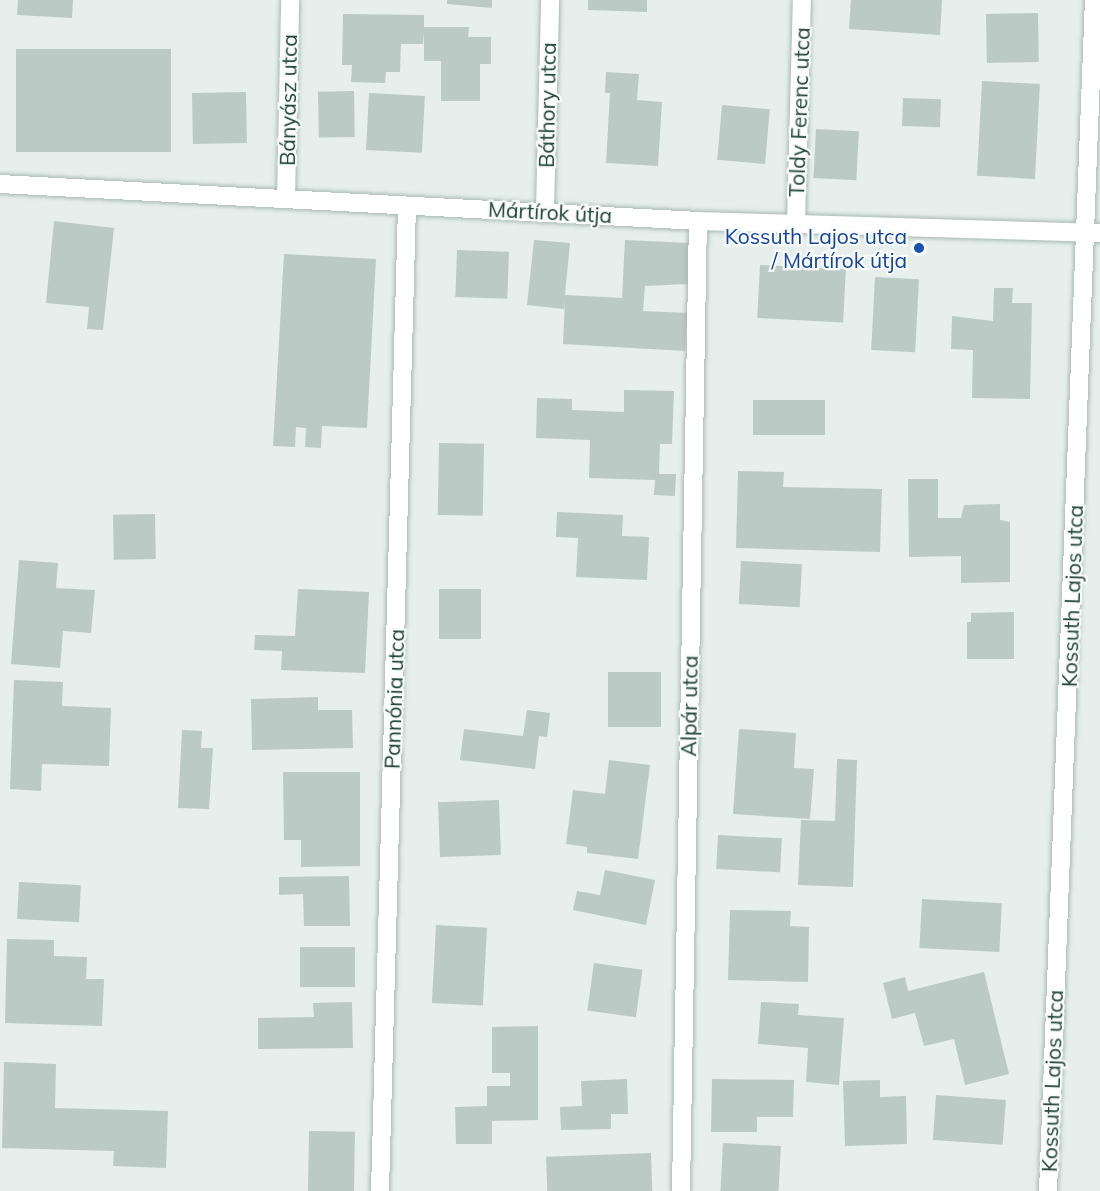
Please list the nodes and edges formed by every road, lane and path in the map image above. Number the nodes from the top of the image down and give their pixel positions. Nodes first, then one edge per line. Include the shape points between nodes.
1 (290, 0) edge
2 (550, 0) edge
3 (802, 0) edge
4 (1094, 0) edge
5 (0, 184) edge
6 (286, 199) junction
7 (407, 207) junction
8 (545, 210) junction
9 (698, 220) junction
10 (796, 224) junction
11 (1093, 232) edge
12 (380, 1191) edge
13 (681, 1191) edge
14 (1048, 1191) edge

1 - 6 street, Bányász utca
2 - 8 street, Báthory utca
3 - 10 street, Toldy Ferenc utca
4 - 11 street, Kossuth Lajos utca
5 - 6 street, Mártírok útja
6 - 7 street, Mártírok útja
7 - 8 street, Mártírok útja
7 - 12 street, Pannónia utca
8 - 9 street, Mártírok útja
9 - 10 street, Mártírok útja
9 - 13 street, Alpár utca
10 - 11 street, Mártírok útja
11 - 14 street, Kossuth Lajos utca

